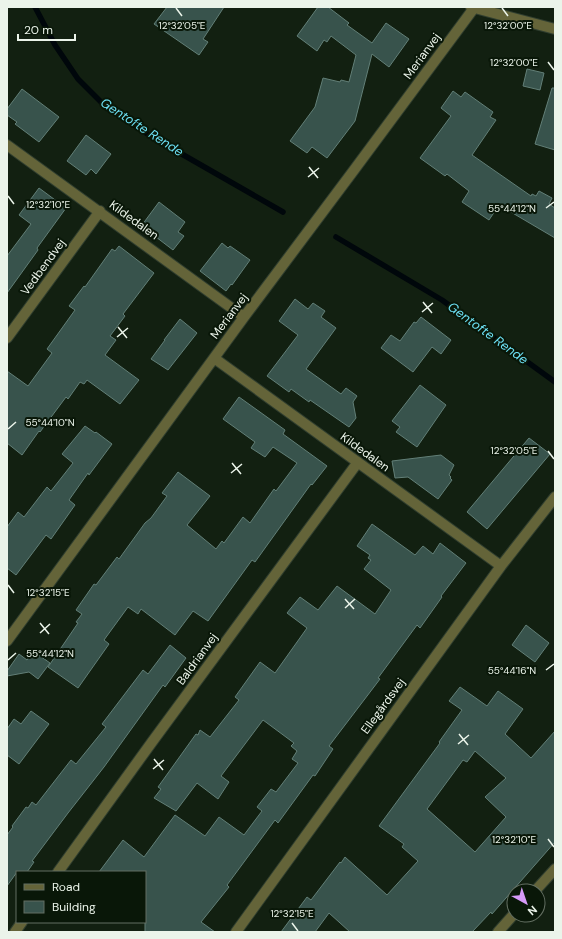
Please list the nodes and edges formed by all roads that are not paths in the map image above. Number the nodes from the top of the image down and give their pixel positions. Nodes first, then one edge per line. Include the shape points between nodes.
1 (472, 7) edge
2 (555, 29) edge
3 (7, 145) edge
4 (100, 211) junction
5 (244, 317) junction
6 (7, 338) edge
7 (214, 358) junction
8 (358, 462) junction
9 (555, 497) edge
10 (501, 566) junction
11 (7, 641) edge
12 (555, 869) edge
13 (59, 871) edge
14 (542, 883) edge
15 (21, 923) edge
16 (506, 923) edge
17 (15, 932) edge
18 (236, 932) edge
19 (498, 932) edge

1 - 2 street
1 - 5 street, Merianvej
3 - 4 street, Kildedalen
4 - 5 street, Kildedalen
4 - 6 street, Vedbendvej
5 - 7 street, Merianvej
7 - 8 street, Kildedalen
7 - 11 street, Merianvej
8 - 10 street, Kildedalen
8 - 13 street, Baldrianvej
9 - 10 street, Ellegårdsvej
10 - 18 street, Ellegårdsvej
12 - 14 street
15 - 17 street
16 - 19 street

